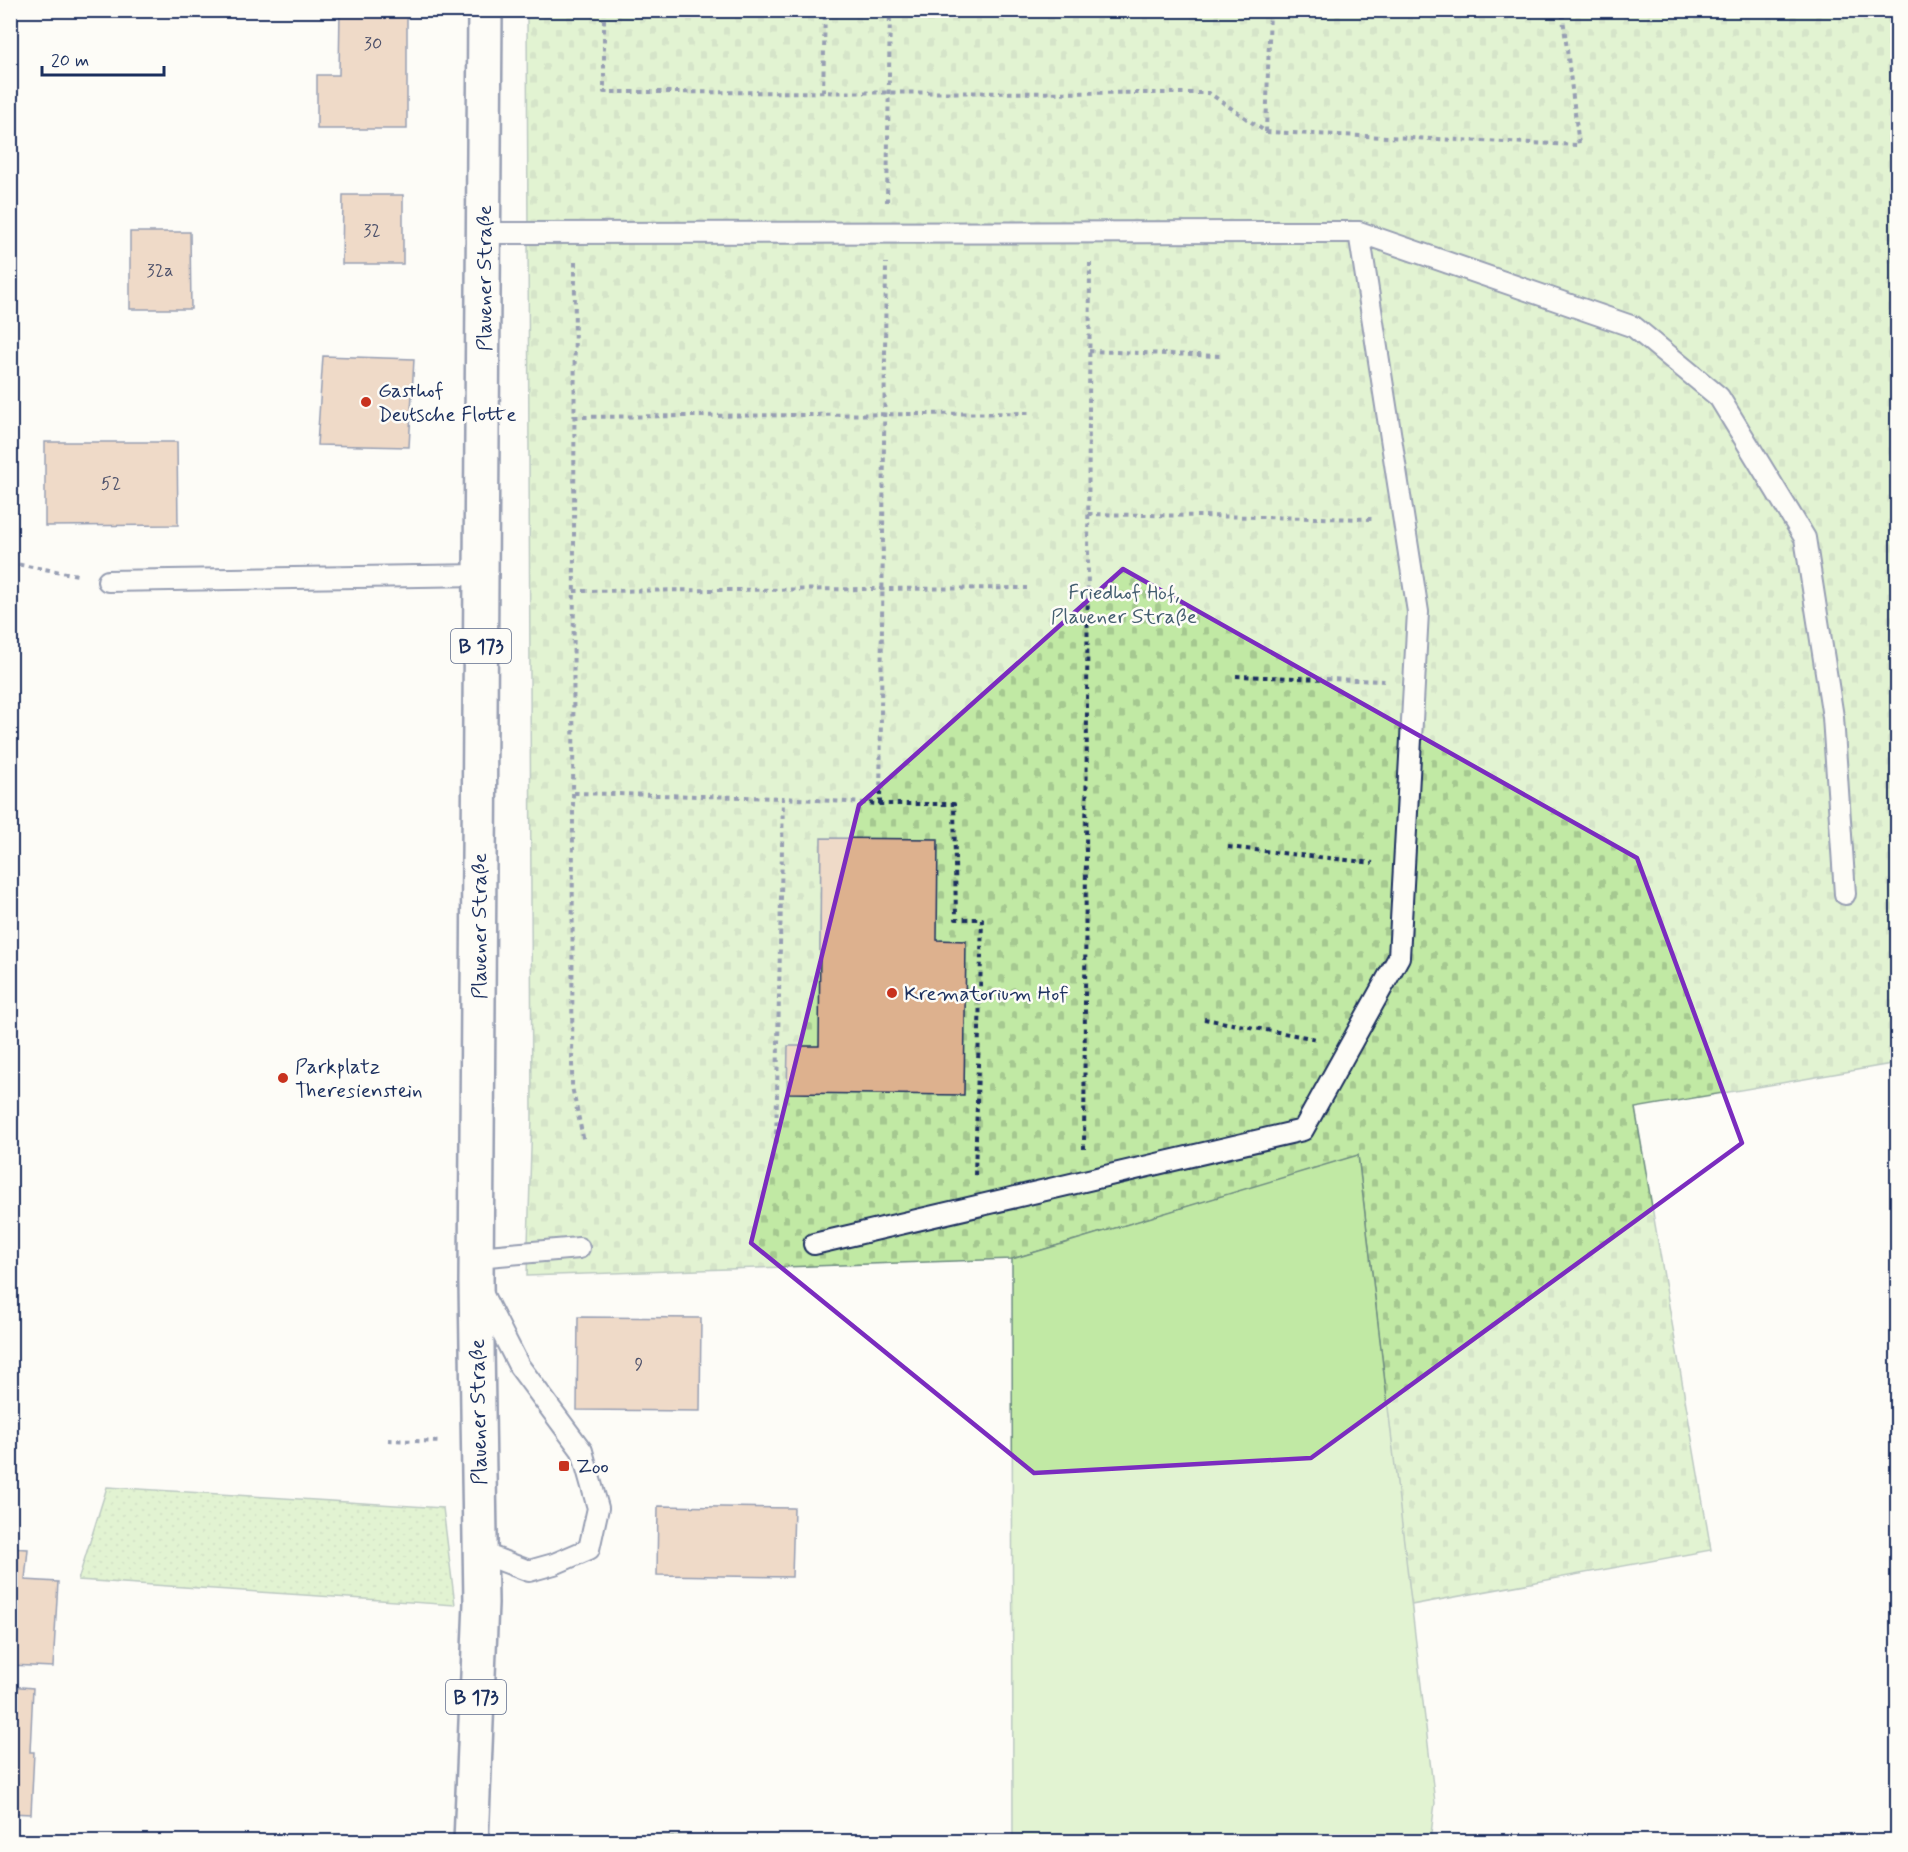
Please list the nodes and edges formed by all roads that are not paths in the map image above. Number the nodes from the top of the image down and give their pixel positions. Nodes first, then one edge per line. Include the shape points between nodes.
1 (485, 10) edge
2 (1359, 232) junction
3 (484, 233) junction
4 (482, 575) junction
5 (108, 581) road end
6 (1845, 894) dead end
7 (814, 1244) dead end
8 (579, 1248) dead end
9 (476, 1270) junction
10 (479, 1552) junction
11 (471, 1842) edge

1 - 3 main road, Plauener Straße / B 173
2 - 3 lane
2 - 6 lane via 1634,327 1719,397 1805,538 1833,717
2 - 7 lane via 1418,612 1399,957 1304,1130
3 - 4 main road, Plauener Straße / B 173
4 - 5 lane
4 - 9 main road, Plauener Straße / B 173
8 - 9 lane
9 - 10 main road, Plauener Straße / B 173
9 - 10 lane via 519,1366 582,1451 598,1508 589,1550 554,1564 529,1570
10 - 11 main road, Plauener Straße / B 173

